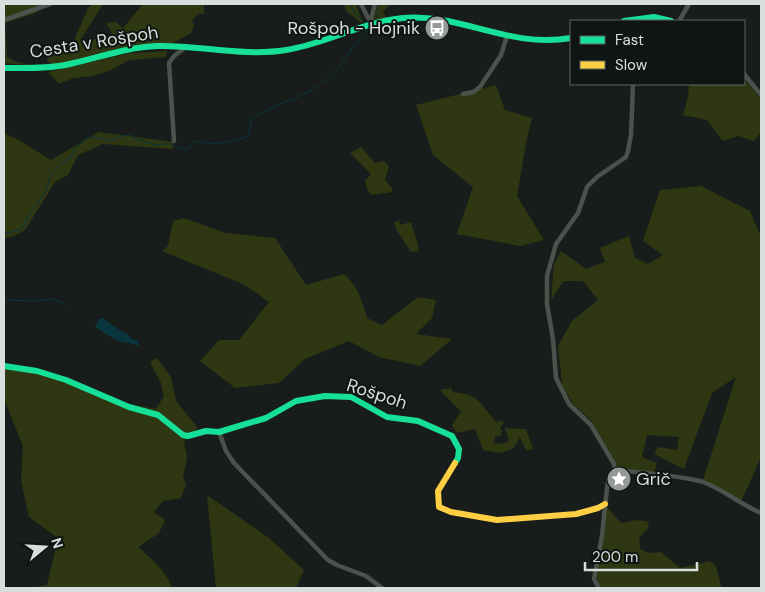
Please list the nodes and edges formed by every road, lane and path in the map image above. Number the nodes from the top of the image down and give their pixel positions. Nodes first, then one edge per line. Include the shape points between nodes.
1 (50, 4) edge
2 (361, 4) edge
3 (375, 4) edge
4 (689, 4) edge
5 (4, 20) edge
6 (632, 20) edge
7 (667, 20) edge
8 (680, 20) edge
9 (371, 21) junction
10 (507, 36) junction
11 (570, 38) edge
12 (186, 47) junction
13 (4, 68) edge
14 (745, 75) edge
15 (632, 85) edge
16 (462, 94) dead end
17 (761, 95) edge
18 (174, 141) dead end
19 (4, 366) edge
20 (219, 432) junction
21 (615, 470) junction
22 (605, 504) junction
23 (761, 513) edge
24 (382, 588) edge
25 (599, 588) edge

1 - 5 street
2 - 9 street
3 - 9 street
4 - 8 street
6 - 7 street via 654,17
9 - 10 street, Cesta v Rošpoh via 436,18
9 - 12 street, Cesta v Rošpoh via 307,46 272,52
10 - 11 street, Cesta v Rošpoh via 539,41
10 - 16 street via 501,55 480,87
12 - 13 street, Cesta v Rošpoh via 144,47 44,68
12 - 18 street via 169,63
14 - 17 street
15 - 21 street via 631,135 626,157 597,176 587,187 578,213 556,244 547,276 546,304 556,378 569,404 591,425
19 - 20 street, Rošpoh via 48,372 78,383 127,406 156,414 183,435
20 - 22 street, Rošpoh via 266,418 296,401 325,396 351,397 387,417 418,421 452,436 459,449 458,458 438,492 441,509 497,520 576,514
20 - 24 street via 234,463 319,552
21 - 22 street via 609,477
21 - 23 street via 704,482
22 - 25 street via 594,579

